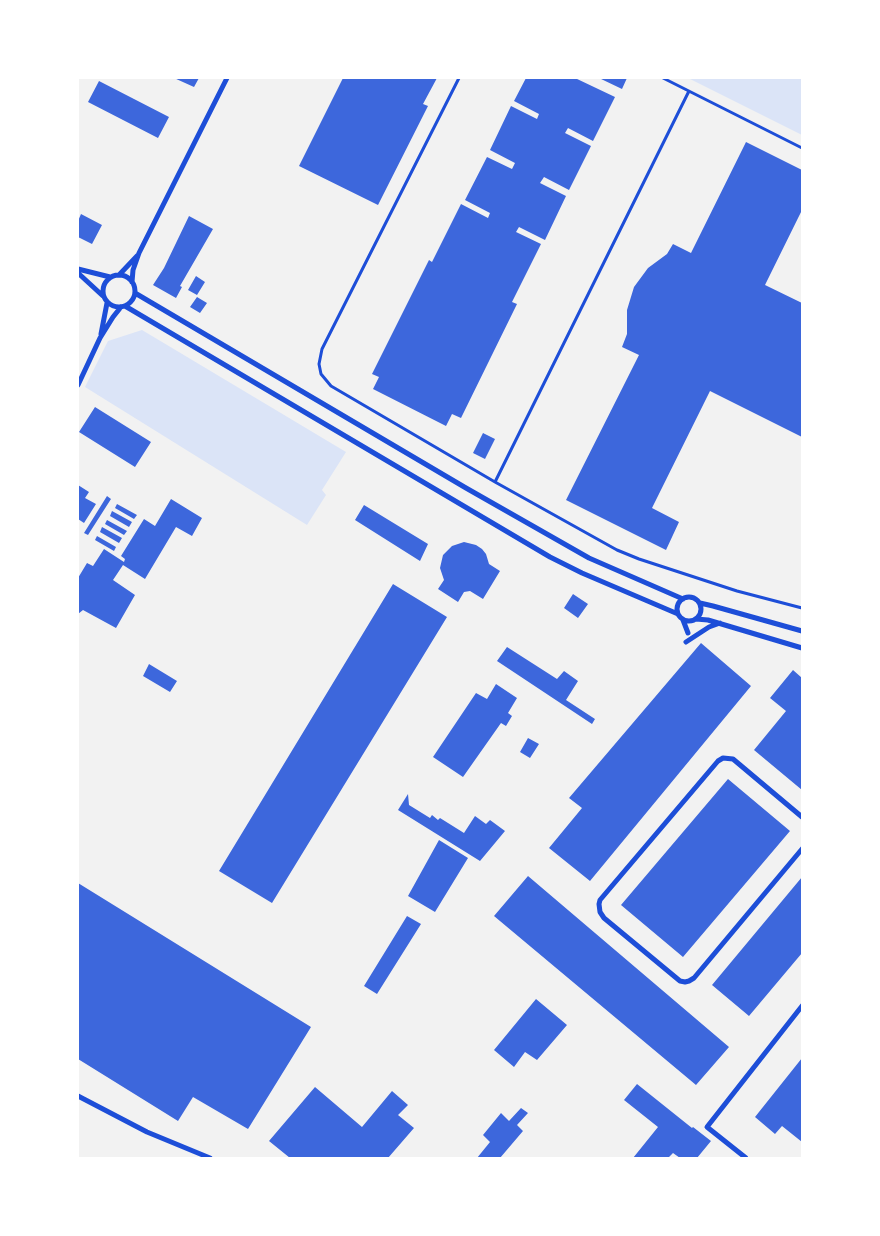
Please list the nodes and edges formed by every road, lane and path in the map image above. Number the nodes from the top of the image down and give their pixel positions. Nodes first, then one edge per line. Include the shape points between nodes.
1 (227, 78) edge
2 (459, 78) edge
3 (662, 78) edge
4 (689, 91) junction
5 (802, 148) edge
6 (139, 253) junction
7 (78, 269) edge
8 (78, 273) edge
9 (119, 275) junction
10 (110, 277) junction
11 (132, 282) junction
12 (135, 293) junction
13 (103, 297) junction
14 (107, 303) junction
15 (123, 307) junction
16 (100, 338) junction
17 (78, 385) edge
18 (495, 482) junction
19 (684, 599) junction
20 (700, 604) junction
21 (802, 608) edge
22 (678, 614) junction
23 (682, 619) junction
24 (696, 619) junction
25 (690, 621) junction
26 (720, 623) junction
27 (802, 631) edge
28 (686, 642) dead end
29 (802, 648) edge
30 (802, 817) edge
31 (802, 849) edge
32 (802, 1006) edge
33 (78, 1096) edge
34 (210, 1158) edge
35 (746, 1158) edge

1 - 6 street
2 - 18 lane via 322,349 319,364 331,386
3 - 4 lane
4 - 5 lane
4 - 18 lane
6 - 9 street
6 - 11 street
7 - 10 street
8 - 13 street
9 - 10 street
9 - 11 street
10 - 13 street via 103,286
11 - 12 street
12 - 15 street via 132,301
12 - 19 street via 589,558
13 - 14 street
14 - 15 street
14 - 16 street
15 - 16 street via 112,317
15 - 22 street via 550,557
16 - 17 street
18 - 21 lane via 617,550 737,591
19 - 20 street via 691,598
19 - 22 street via 678,606
20 - 24 street via 701,612
20 - 27 street
22 - 23 street
23 - 25 street
23 - 25 street via 688,633
24 - 25 street
24 - 26 street
26 - 28 street
26 - 29 street
30 - 31 street via 733,759 723,758 600,900 600,912 680,981 690,981
32 - 35 street via 707,1128
33 - 34 street via 147,1132

